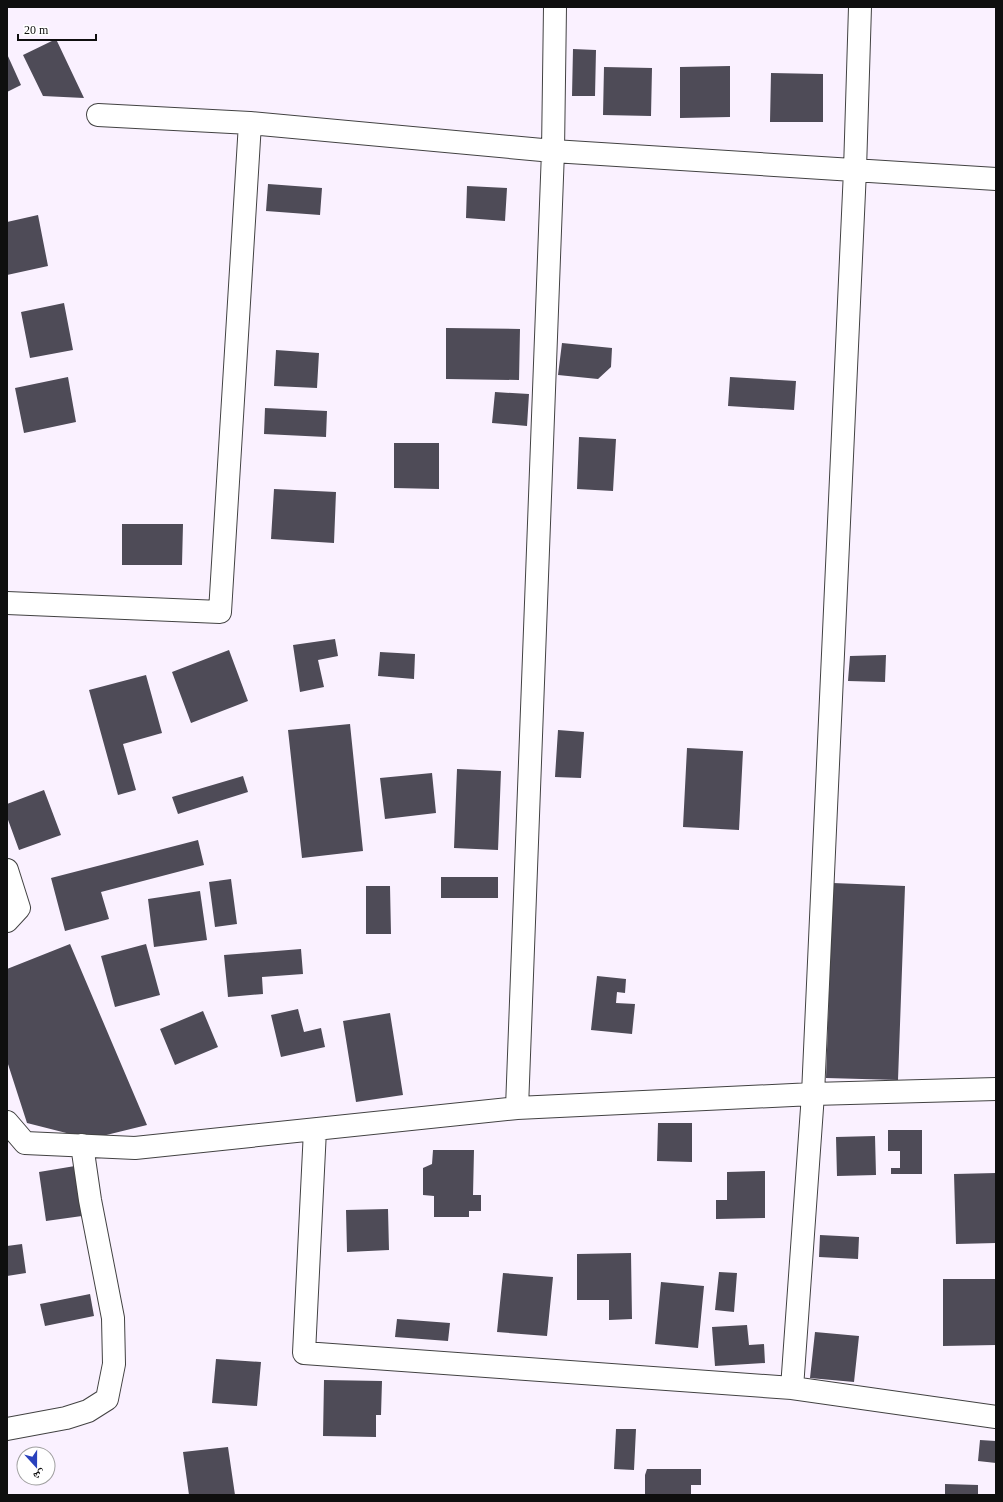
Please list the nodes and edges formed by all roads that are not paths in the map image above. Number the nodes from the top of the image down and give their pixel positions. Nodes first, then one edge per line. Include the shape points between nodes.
1 (555, 7) edge
2 (860, 7) edge
3 (98, 115) dead end
4 (250, 123) junction
5 (553, 151) junction
6 (855, 170) junction
7 (996, 179) edge
8 (7, 603) edge
9 (7, 870) edge
10 (7, 921) edge
11 (996, 1089) edge
12 (813, 1094) junction
13 (517, 1108) junction
14 (7, 1122) edge
15 (315, 1130) junction
16 (82, 1145) junction
17 (792, 1388) junction
18 (996, 1418) edge
19 (7, 1429) edge

1 - 5 street
2 - 6 street
3 - 4 street
4 - 5 street
4 - 8 street via 220,612
5 - 6 street
5 - 13 street
6 - 7 street
6 - 12 street
9 - 10 street via 19,908
11 - 12 street
12 - 13 street
12 - 17 street
13 - 15 street
14 - 16 street via 24,1143
15 - 16 street via 135,1148
15 - 17 street via 304,1353
16 - 19 street via 113,1318 114,1364 107,1398 88,1411 66,1418
17 - 18 street

